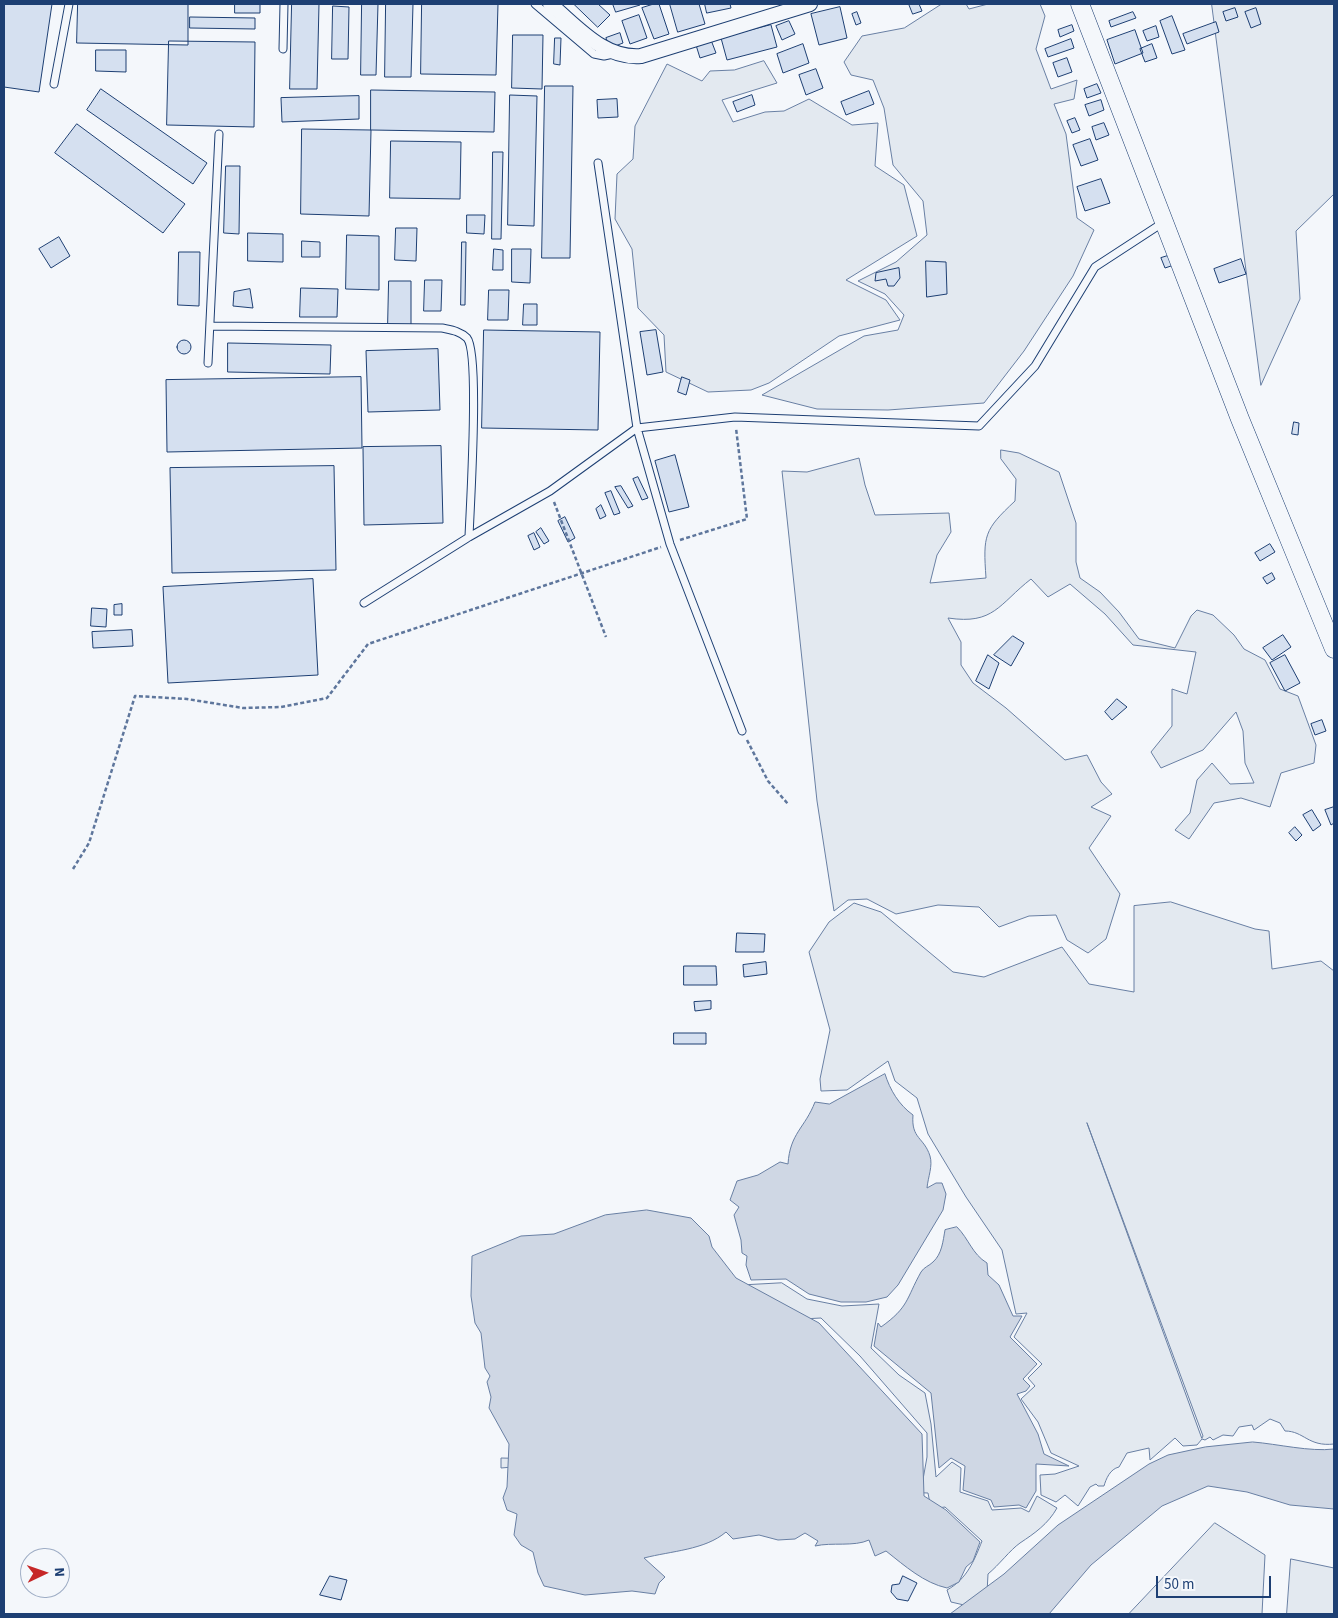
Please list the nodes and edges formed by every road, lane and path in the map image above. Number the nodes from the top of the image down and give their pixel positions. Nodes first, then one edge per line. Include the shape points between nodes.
1 (70, 4) edge
2 (284, 4) edge
3 (535, 4) edge
4 (550, 4) edge
5 (810, 4) edge
6 (1080, 4) edge
7 (283, 49) dead end
8 (613, 54) junction
9 (54, 84) dead end
10 (219, 134) dead end
11 (598, 162) dead end
12 (1165, 221) junction
13 (210, 326) junction
14 (208, 363) dead end
15 (734, 417) junction
16 (637, 428) junction
17 (550, 491) junction
18 (469, 537) junction
19 (670, 544) junction
20 (581, 573) junction
21 (364, 604) dead end
22 (606, 637) dead end
23 (1334, 649) edge
24 (742, 731) joint
25 (788, 804) dead end
26 (73, 869) dead end

1 - 9 lane
2 - 7 lane
3 - 8 lane via 594,54
4 - 8 street
5 - 8 street via 641,56
6 - 12 street
10 - 13 lane
11 - 16 lane
12 - 15 lane via 1095,267 1034,366 978,426
12 - 23 street via 1240,419
13 - 14 lane
13 - 18 lane via 442,328 457,331 467,339 472,350 473,422
15 - 16 lane
15 - 19 path via 747,519
16 - 17 lane
16 - 19 lane
17 - 18 lane
17 - 20 path
18 - 21 lane
19 - 20 path
19 - 24 lane
20 - 22 path
20 - 26 path via 368,644 327,698 281,707 243,708 187,699 135,696 89,843
24 - 25 path via 768,781

